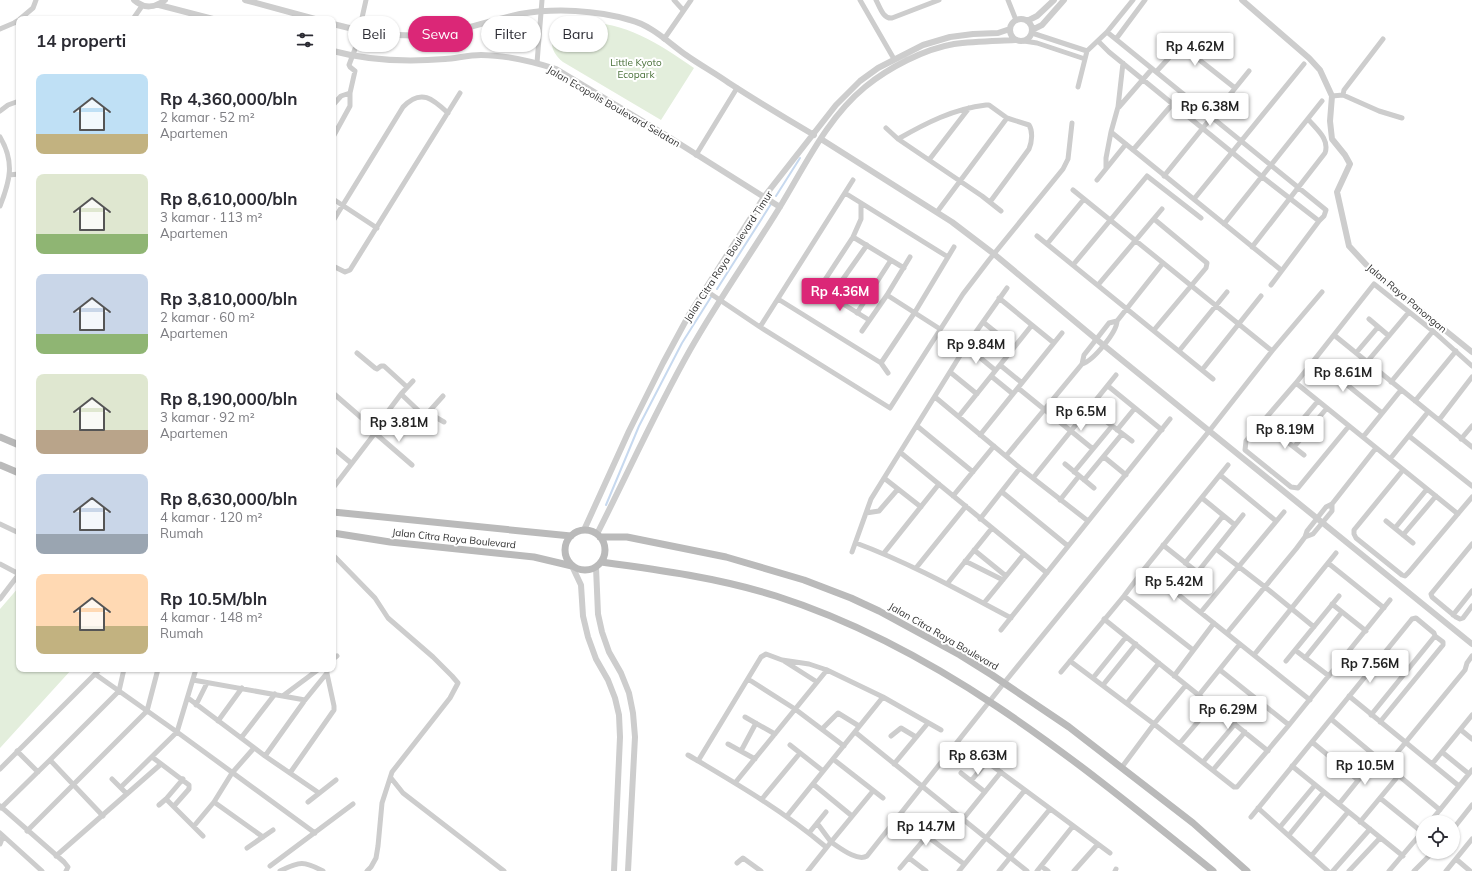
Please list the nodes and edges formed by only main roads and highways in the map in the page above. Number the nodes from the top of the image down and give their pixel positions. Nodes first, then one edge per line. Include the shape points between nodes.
1 (0, 438) edge
2 (16, 444) edge
3 (0, 465) edge
4 (16, 473) edge
5 (336, 512) edge
6 (336, 533) edge
7 (571, 536) junction
8 (598, 536) junction
9 (598, 564) junction
10 (572, 566) junction
11 (1212, 871) edge
12 (1247, 871) edge

1 - 2 main road
3 - 4 main road
5 - 7 main road, Jalan Citra Raya Boulevard
6 - 10 main road, Jalan Citra Raya Boulevard via 390,542 534,557
7 - 8 main road via 584,530
7 - 10 main road via 565,548 565,555
8 - 9 main road via 604,546 603,557
8 - 12 main road, Jalan Citra Raya Boulevard via 627,537 717,556 794,577 851,598 899,621 960,655 1069,727 1122,767
9 - 10 main road via 584,570
9 - 11 main road via 683,574 739,586 803,606 877,637 968,687 1122,797

